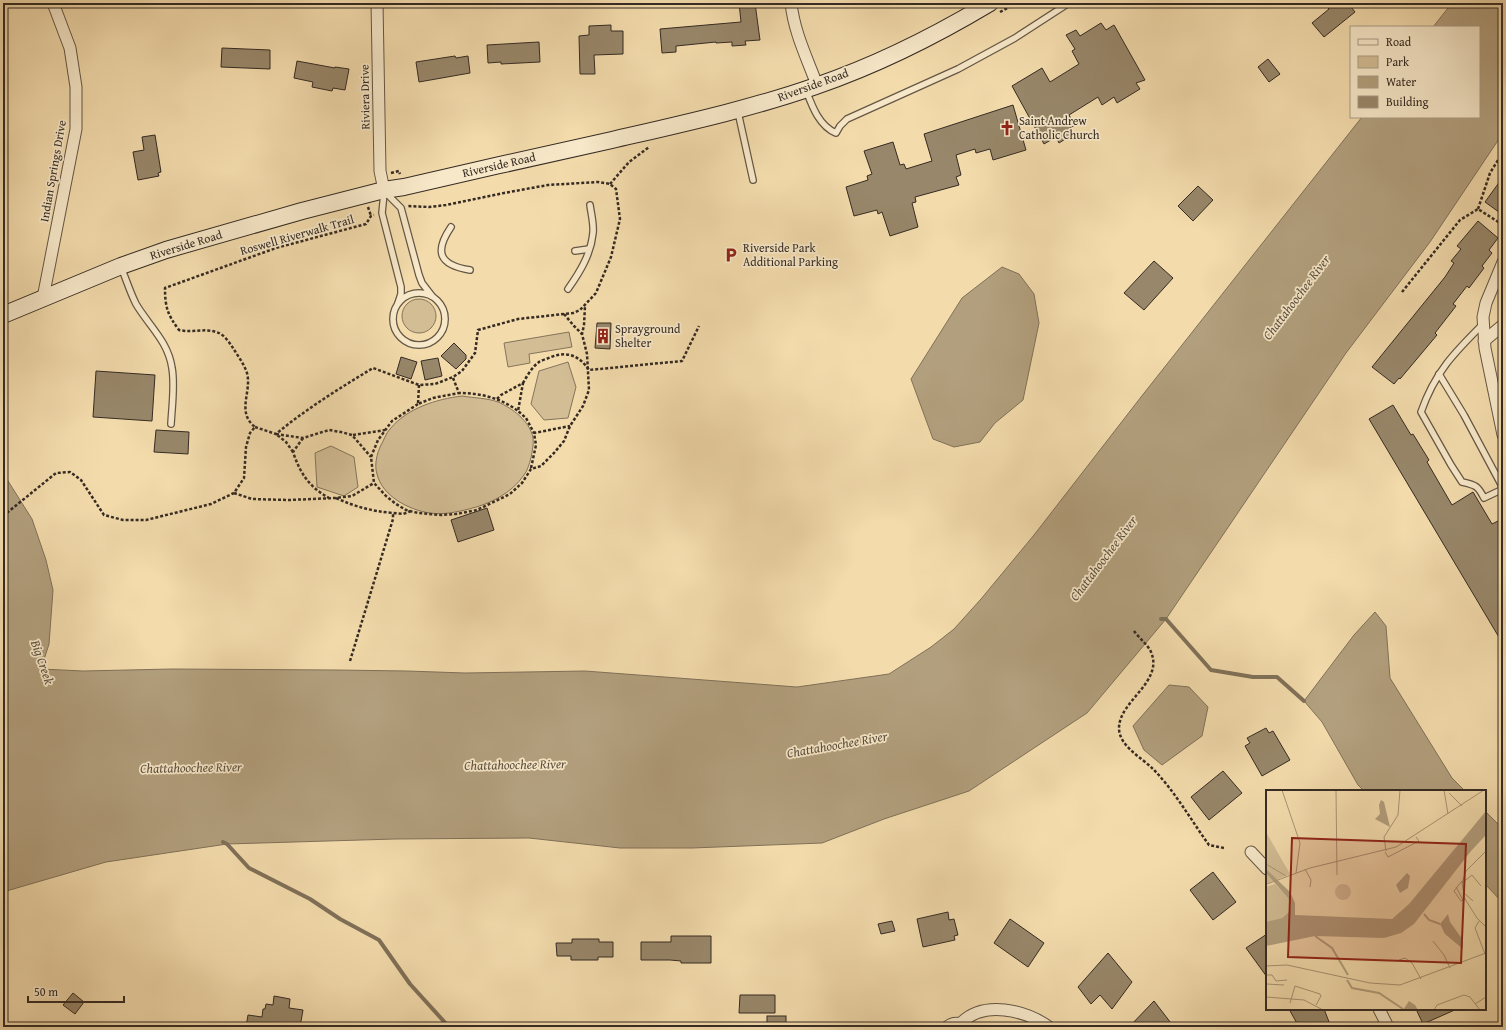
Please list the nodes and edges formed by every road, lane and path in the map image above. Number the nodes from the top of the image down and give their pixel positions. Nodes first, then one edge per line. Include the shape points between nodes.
1 (53, 3) edge
2 (377, 3) edge
3 (791, 3) edge
4 (990, 3) edge
5 (1069, 3) edge
6 (812, 87) junction
7 (737, 110) junction
8 (1503, 152) edge
9 (753, 180) dead end
10 (384, 190) junction
11 (590, 205) dead end
12 (401, 208) junction
13 (1478, 209) junction
14 (382, 213) junction
15 (1503, 225) edge
16 (451, 227) dead end
17 (589, 249) junction
18 (575, 251) dead end
19 (1503, 262) edge
20 (121, 266) junction
21 (470, 270) dead end
22 (568, 289) dead end
23 (1402, 292) dead end
24 (43, 298) junction
25 (434, 298) junction
26 (398, 304) junction
27 (585, 306) junction
28 (564, 313) junction
29 (3, 315) edge
30 (1484, 324) junction
31 (1503, 325) edge
32 (699, 326) dead end
33 (582, 334) junction
34 (1484, 341) junction
35 (589, 370) junction
36 (1439, 374) junction
37 (453, 377) junction
38 (523, 383) junction
39 (418, 385) junction
40 (459, 393) junction
41 (497, 399) junction
42 (418, 404) junction
43 (518, 411) junction
44 (1501, 417) edge
45 (171, 424) dead end
46 (570, 426) junction
47 (255, 427) junction
48 (385, 430) junction
49 (534, 433) junction
50 (276, 434) junction
51 (352, 435) junction
52 (1503, 435) edge
53 (303, 438) junction
54 (293, 452) junction
55 (371, 457) junction
56 (531, 469) junction
57 (374, 483) junction
58 (1503, 488) edge
59 (234, 494) junction
60 (330, 498) junction
61 (335, 498) junction
62 (412, 511) junction
63 (393, 513) junction
64 (3, 516) edge
65 (1134, 631) dead end
66 (350, 661) dead end
67 (1224, 848) dead end
68 (1251, 852) dead end
69 (1266, 868) edge
70 (1380, 1010) edge
71 (963, 1025) edge
72 (947, 1027) edge
73 (1049, 1027) edge
74 (1388, 1027) edge

1 - 24 street, Indian Springs Drive via 69,45 76,86 76,129
2 - 10 street, Riviera Drive via 380,171
3 - 6 street
4 - 6 street, Riverside Road via 903,50
5 - 6 lane via 1015,38 958,69 847,119 836,133 821,122 811,103
6 - 7 street, Riverside Road
7 - 9 lane
7 - 10 street, Riverside Road
8 - 13 path via 1490,173
10 - 12 lane
10 - 14 lane
10 - 20 street, Riverside Road via 166,250
11 - 17 lane via 593,231
12 - 25 lane via 418,275
12 - 27 path via 446,205 548,185 598,182 610,184 616,189 620,219 611,257 596,293
13 - 15 path
13 - 23 path via 1460,220
14 - 26 lane via 400,281 401,294
14 - 47 path, Roswell Riverwalk Trail via 371,216 366,224 276,248 165,288 165,301 170,317 179,330 208,330 224,336 242,362 247,372 248,384 244,406 249,422
16 - 21 lane via 442,239 440,251 446,261 456,268
17 - 18 lane
17 - 22 lane via 582,269
19 - 30 street via 1486,303
20 - 24 street, Riverside Road
20 - 45 lane via 136,303 158,333 171,361
24 - 29 street, Riverside Road
25 - 26 lane via 424,294 413,294
25 - 26 lane via 441,306 445,317 444,327 439,336 430,343 420,345 410,344 401,339 394,328 394,312
27 - 28 path via 580,310
27 - 33 path
28 - 33 path
28 - 37 path via 518,319 478,330 475,353
30 - 34 street
30 - 36 lane via 1452,356
31 - 34 street
32 - 35 path via 682,361
33 - 35 path
34 - 44 street
35 - 38 path via 572,354 562,354 538,362
35 - 46 path via 589,390 583,406
36 - 58 lane
36 - 58 lane via 1421,412 1428,426 1462,482 1479,488 1484,498
37 - 39 path via 435,384
37 - 40 path
38 - 41 path
38 - 43 path
39 - 42 path
39 - 50 path via 373,368
40 - 41 path
40 - 42 path
41 - 43 path
42 - 48 path via 392,421
43 - 49 path via 526,418
44 - 52 street
46 - 49 path
46 - 56 path via 564,441 554,453 541,466
47 - 50 path
47 - 59 path via 250,433 246,447 244,478
48 - 51 path
48 - 55 path
49 - 56 path via 536,445
50 - 53 path
50 - 54 path
51 - 53 path via 329,430
51 - 55 path
53 - 54 path
54 - 60 path via 303,476 320,493
55 - 57 path
56 - 62 path via 522,483 510,494 477,510 441,515
57 - 61 path via 352,496
57 - 62 path via 396,504
59 - 60 path via 252,499
59 - 64 path via 211,504 146,520 123,520 104,515 81,480 70,472 56,473
60 - 61 path
61 - 63 path via 370,511
62 - 63 path via 403,514
63 - 66 path
65 - 67 path via 1152,654 1152,665 1150,676 1124,710 1119,722 1119,734 1130,749 1163,780 1209,845
68 - 69 street
70 - 74 street
71 - 72 street via 953,1023
71 - 73 street via 967,1017 996,1010 1015,1011 1039,1020

